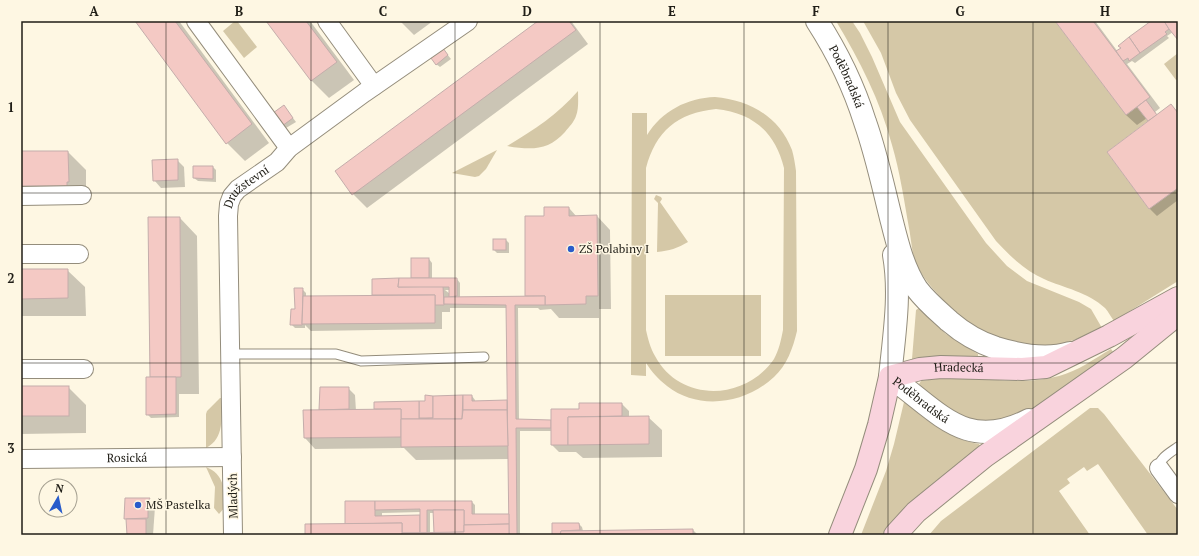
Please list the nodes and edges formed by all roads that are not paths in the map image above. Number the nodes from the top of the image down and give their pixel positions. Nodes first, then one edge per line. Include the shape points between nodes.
1 (196, 21) edge
2 (327, 21) edge
3 (817, 21) edge
4 (462, 23) edge
5 (374, 86) junction
6 (289, 148) junction
7 (882, 182) junction
8 (21, 196) edge
9 (82, 196) dead end
10 (21, 254) edge
11 (79, 254) dead end
12 (1178, 298) edge
13 (1178, 314) edge
14 (1085, 348) junction
15 (230, 354) junction
16 (484, 357) dead end
17 (21, 369) edge
18 (84, 369) dead end
19 (890, 377) junction
20 (1066, 398) junction
21 (1178, 447) edge
22 (232, 457) junction
23 (21, 459) edge
24 (1158, 468) joint
25 (1178, 494) edge
26 (234, 535) edge
27 (840, 535) edge
28 (895, 535) edge

1 - 6 street
2 - 5 street
3 - 7 street, Poděbradská via 855,94 866,122
4 - 5 street, Družstevní
5 - 6 street, Družstevní
6 - 15 street, Družstevní via 277,162 238,189 229,204
7 - 14 street, Poděbradská via 896,239 911,277 918,290 958,328 987,345 1023,354 1056,356
7 - 19 street, Poděbradská via 895,257 896,280
8 - 9 street
10 - 11 street
12 - 14 main road, Hradecká
13 - 20 main road via 1124,358
14 - 19 main road, Hradecká via 1039,368 941,367 920,369
15 - 16 lane via 336,354 361,361
15 - 22 street, Družstevní
17 - 18 street
19 - 20 street, Poděbradská via 953,424 979,432 994,432 1015,427
19 - 27 main road via 866,469
20 - 28 main road via 985,456 916,512
21 - 24 lane via 1161,460
22 - 23 street, Rosická
22 - 26 street, Mladých
24 - 25 street

